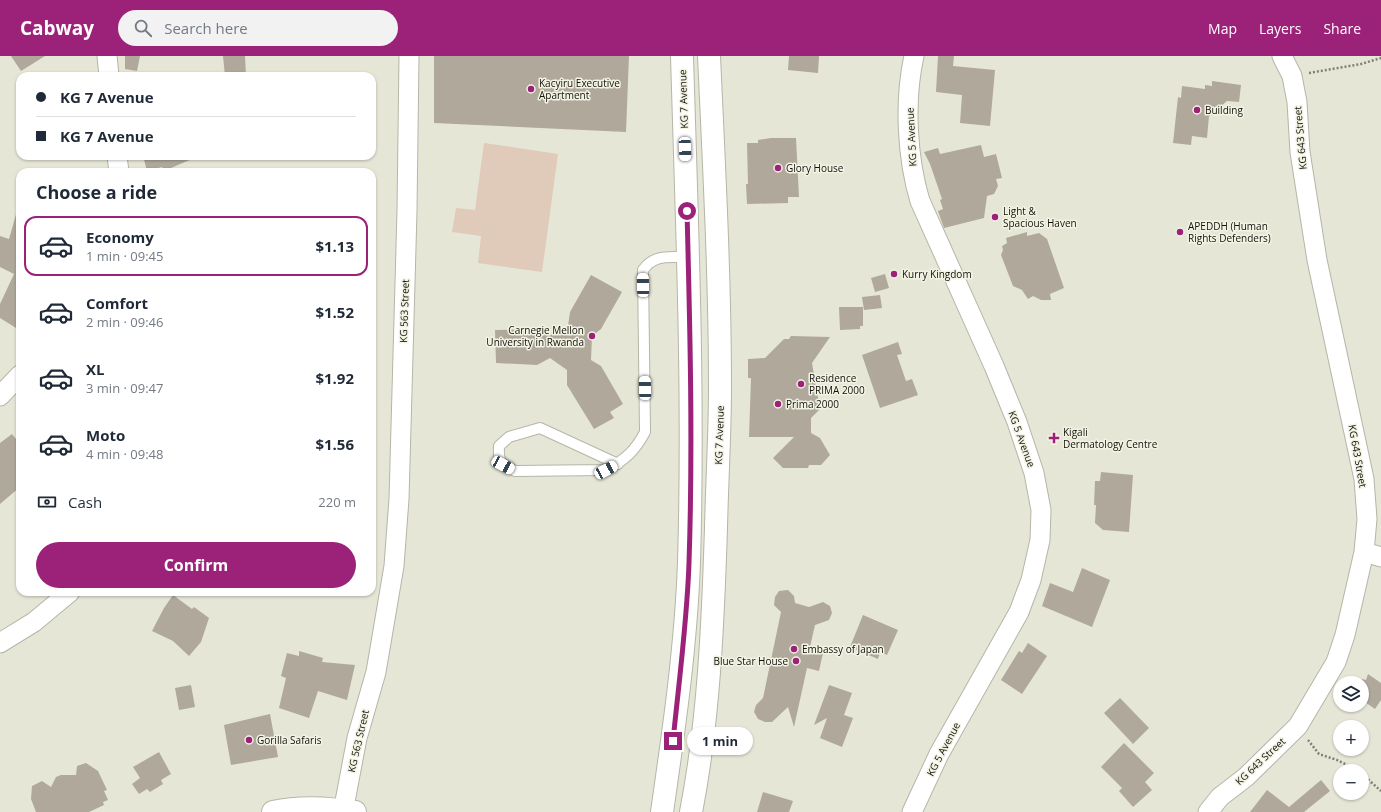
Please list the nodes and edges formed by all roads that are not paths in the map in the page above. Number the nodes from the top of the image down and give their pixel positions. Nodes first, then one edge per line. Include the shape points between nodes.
1 (107, 56) edge
2 (409, 56) edge
3 (682, 56) edge
4 (709, 56) edge
5 (914, 56) edge
6 (1282, 56) edge
7 (109, 72) edge
8 (688, 257) junction
9 (16, 380) edge
10 (0, 396) edge
11 (618, 464) junction
12 (1372, 555) edge
13 (65, 596) edge
14 (0, 643) edge
15 (347, 811) edge
16 (273, 812) edge
17 (662, 812) edge
18 (691, 812) edge
19 (912, 812) edge
20 (1208, 812) edge

1 - 7 street
2 - 15 street, KG 563 Street via 408,211 399,500 394,566 376,672 357,738
3 - 8 main road, KG 7 Avenue
4 - 18 main road, KG 7 Avenue via 720,387 710,650 703,732
5 - 19 street, KG 5 Avenue via 909,98 909,134 911,167 920,202 1017,422 1034,472 1041,510 1037,554 1019,612 939,754
6 - 12 street, KG 643 Street via 1292,76 1298,102 1300,152 1317,260 1364,479
8 - 11 lane via 656,258 648,262 643,270 645,432 640,443
8 - 17 main road, KG 7 Avenue via 689,563 683,653
9 - 10 street
11 - 11 lane via 606,470 515,472 503,465 498,456 499,446 509,437 540,428
12 - 20 street, KG 643 Street via 1336,662 1298,726 1246,777 1220,797
13 - 14 street via 34,622
15 - 16 main road via 292,808

